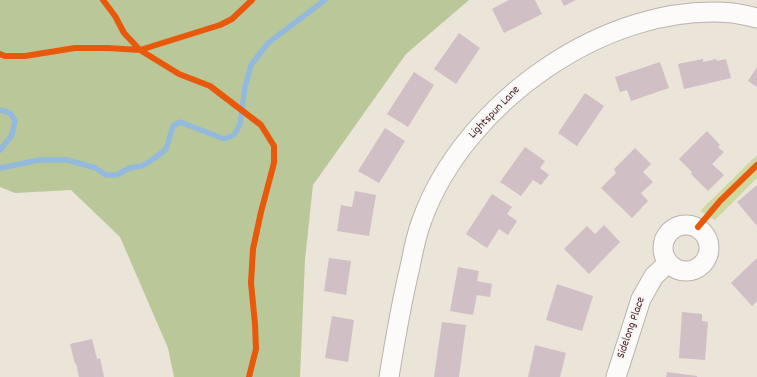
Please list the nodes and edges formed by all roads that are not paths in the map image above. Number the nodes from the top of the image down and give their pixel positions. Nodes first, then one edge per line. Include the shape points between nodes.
1 (757, 18) edge
2 (668, 263) dead end
3 (389, 377) edge
4 (616, 377) edge

1 - 3 street, Lightspun Lane via 734,13 700,12 667,16 625,27 554,62 504,101 464,145 448,167 422,220 403,295
2 - 4 street, Sidelong Place via 654,276 640,299

